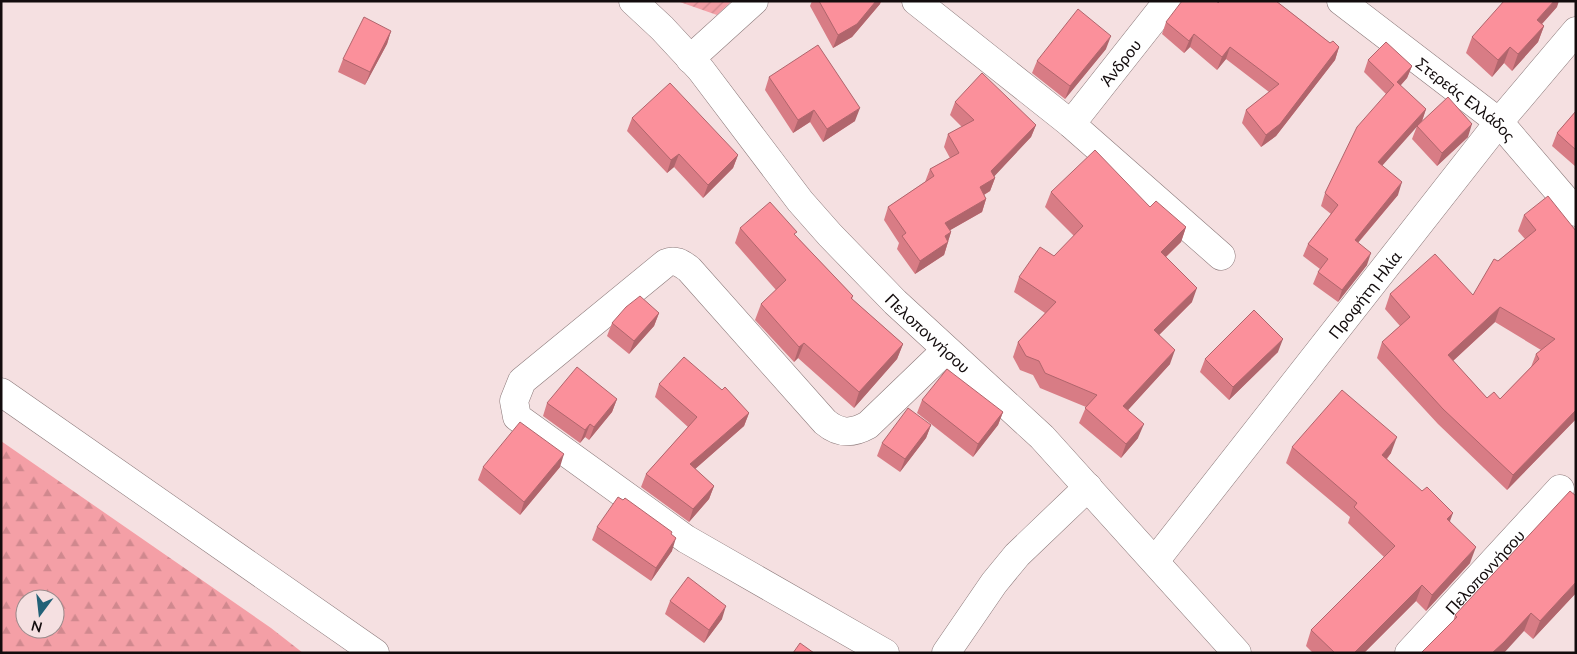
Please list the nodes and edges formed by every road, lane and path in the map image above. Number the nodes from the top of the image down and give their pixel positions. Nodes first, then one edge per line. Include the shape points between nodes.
1 (633, 1) edge
2 (754, 1) edge
3 (916, 1) edge
4 (1168, 1) edge
5 (1342, 1) edge
6 (1576, 31) edge
7 (690, 59) junction
8 (1499, 122) junction
9 (1070, 124) junction
10 (1576, 212) edge
11 (1221, 256) dead end
12 (946, 350) junction
13 (1, 392) edge
14 (1088, 487) junction
15 (1560, 489) dead end
16 (1155, 561) junction
17 (375, 653) edge
18 (885, 653) edge
19 (946, 653) edge
20 (1237, 653) edge
21 (1409, 653) edge

1 - 7 street, Πελοποννήσου
2 - 7 street
3 - 9 street
4 - 9 street, Άνδρου
5 - 8 street, Στερεάς Ελλάδος
6 - 8 street, Προφήτη Ηλία
7 - 12 street, Πελοποννήσου via 818,222 864,272
8 - 10 street, Στερεάς Ελλάδος
8 - 16 street, Προφήτη Ηλία
9 - 11 street
12 - 14 street, Πελοποννήσου via 1021,417
12 - 18 street via 868,425 857,431 838,430 825,422 689,269 682,263 670,261 522,381 514,401 516,417 686,538
13 - 17 street
14 - 16 street, Πελοποννήσου
14 - 19 street via 1017,555
15 - 21 street, Πελοποννήσου
16 - 20 street, Πελοποννήσου

